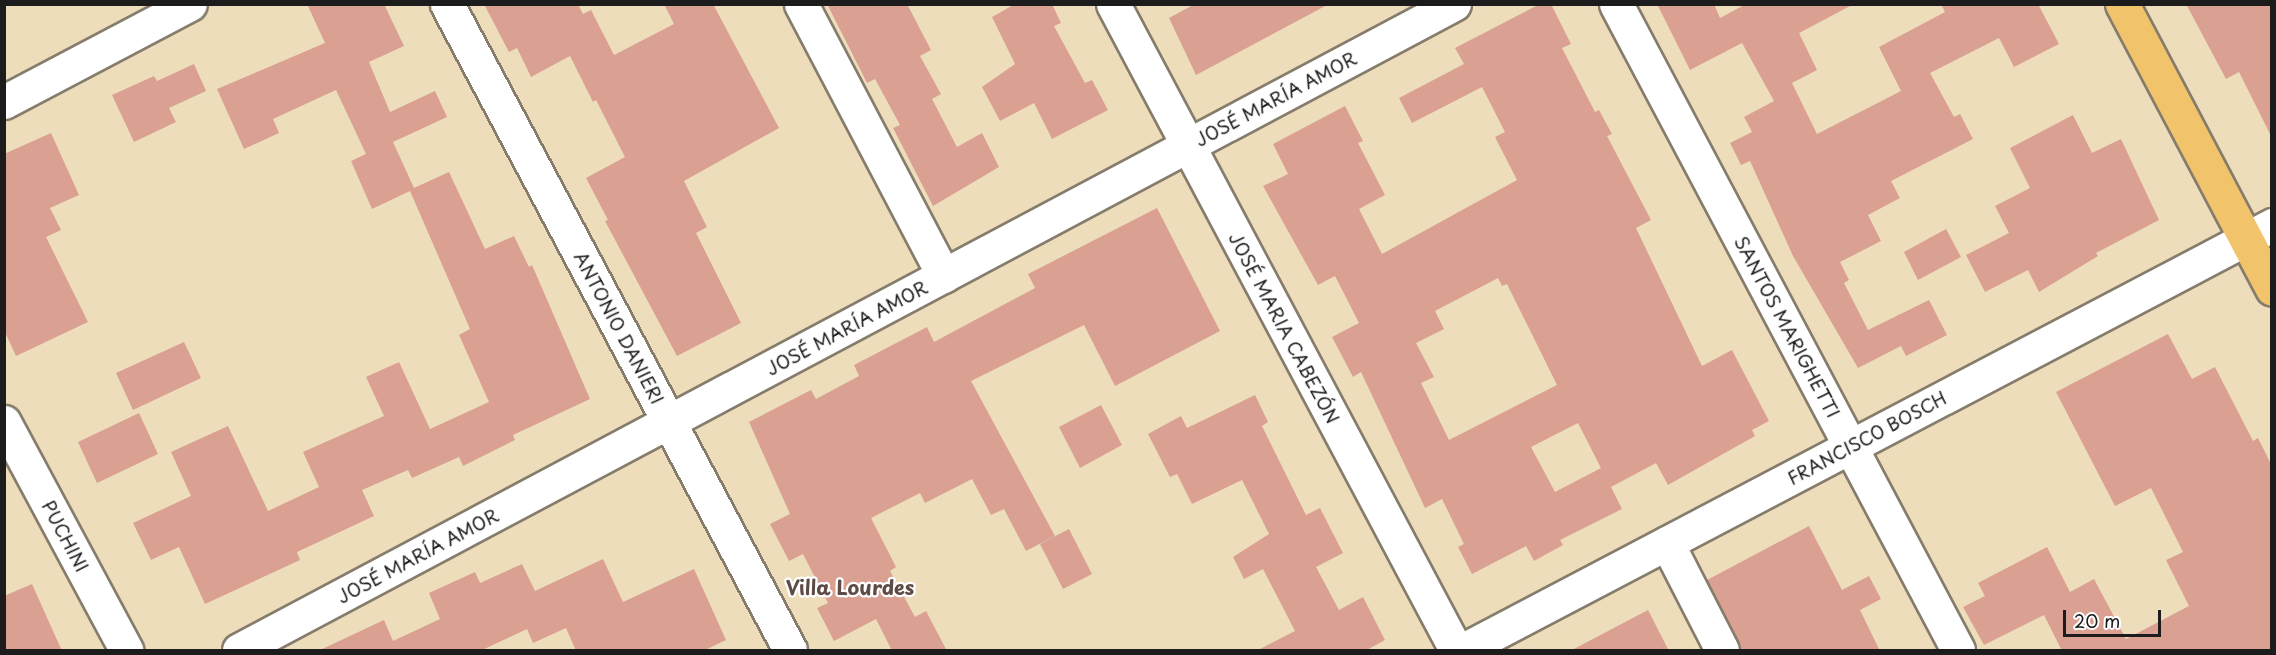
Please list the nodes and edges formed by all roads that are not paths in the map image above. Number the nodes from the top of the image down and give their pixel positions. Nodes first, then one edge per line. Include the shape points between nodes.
1 (190, 4) edge
2 (447, 4) edge
3 (801, 4) edge
4 (1113, 4) edge
5 (1454, 4) edge
6 (1616, 4) edge
7 (2122, 4) edge
8 (137, 17) edge
9 (4, 102) edge
10 (1188, 146) junction
11 (2258, 232) edge
12 (944, 276) junction
13 (2271, 289) edge
14 (4, 422) edge
15 (669, 422) junction
16 (1850, 447) junction
17 (1667, 543) junction
18 (126, 651) edge
19 (240, 651) edge
20 (790, 651) edge
21 (1456, 651) edge
22 (1463, 651) edge
23 (1722, 651) edge
24 (1958, 651) edge

1 - 8 street
2 - 15 street, ANTONIO DANIERI
3 - 12 street
4 - 10 street, JOSÉ MARIA CABEZÓN
5 - 10 street, JOSÉ MARÍA AMOR
6 - 16 street, SANTOS MARIGHETTI
7 - 11 main road
8 - 9 street
10 - 12 street, JOSÉ MARÍA AMOR
10 - 21 street, JOSÉ MARIA CABEZÓN
11 - 13 main road
11 - 16 street, FRANCISCO BOSCH
12 - 15 street, JOSÉ MARÍA AMOR
14 - 18 street, PUCHINI
15 - 19 street, JOSÉ MARÍA AMOR
15 - 20 street, ANTONIO DANIERI
16 - 17 street, FRANCISCO BOSCH
16 - 24 street, SANTOS MARIGHETTI
17 - 22 street, FRANCISCO BOSCH
17 - 23 street

